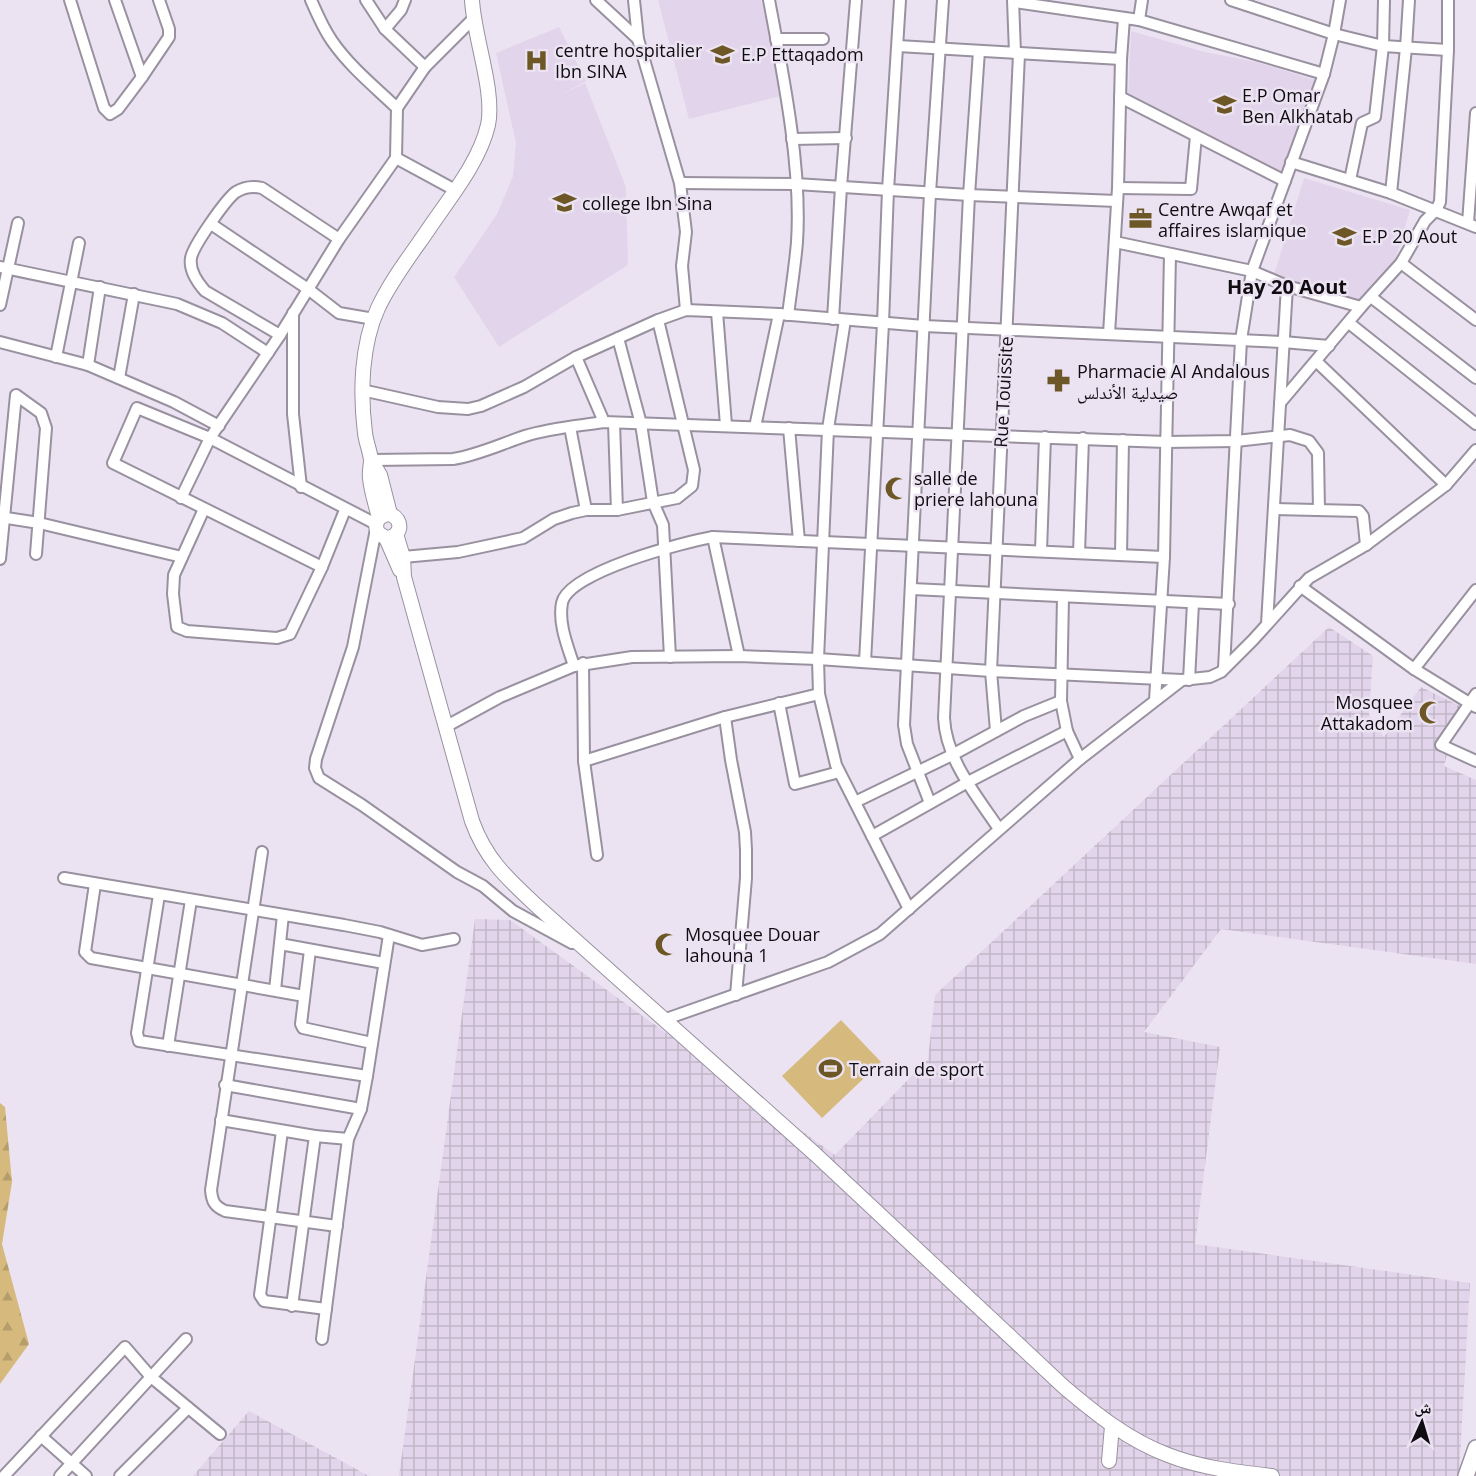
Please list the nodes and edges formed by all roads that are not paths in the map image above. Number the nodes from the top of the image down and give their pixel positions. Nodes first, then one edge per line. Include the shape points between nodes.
1 (69, 0) edge
2 (115, 0) edge
3 (159, 0) edge
4 (311, 0) edge
5 (366, 0) edge
6 (405, 0) edge
7 (472, 0) edge
8 (596, 0) edge
9 (634, 0) edge
10 (769, 0) edge
11 (856, 0) edge
12 (900, 0) edge
13 (943, 0) edge
14 (1142, 0) edge
15 (1231, 0) edge
16 (1340, 0) edge
17 (1384, 0) edge
18 (1409, 0) edge
19 (1448, 0) edge
20 (1014, 1) edge
21 (1266, 6) edge
22 (1124, 18) junction
23 (473, 19) junction
24 (1139, 20) junction
25 (385, 29) junction
26 (1334, 34) junction
27 (638, 39) junction
28 (776, 39) junction
29 (823, 39) dead end
30 (898, 46) junction
31 (1383, 46) junction
32 (940, 48) junction
33 (1406, 48) junction
34 (1448, 50) junction
35 (980, 51) junction
36 (1017, 54) junction
37 (1121, 58) junction
38 (425, 67) junction
39 (1324, 74) junction
40 (142, 77) junction
41 (1120, 97) junction
42 (397, 108) junction
43 (1476, 113) edge
44 (1196, 136) junction
45 (846, 138) junction
46 (792, 139) junction
47 (396, 158) junction
48 (1291, 162) junction
49 (1350, 180) junction
50 (1285, 181) junction
51 (680, 183) junction
52 (796, 184) junction
53 (841, 187) junction
54 (1118, 188) junction
55 (455, 190) junction
56 (888, 190) junction
57 (930, 193) junction
58 (1391, 193) junction
59 (969, 195) junction
60 (1014, 197) junction
61 (1117, 201) junction
62 (1436, 210) junction
63 (18, 223) dead end
64 (211, 224) junction
65 (1472, 225) edge
66 (339, 238) junction
67 (1115, 242) junction
68 (79, 243) dead end
69 (1170, 254) junction
70 (1401, 263) junction
71 (3, 268) edge
72 (1252, 271) junction
73 (71, 281) junction
74 (1287, 286) junction
75 (100, 287) junction
76 (308, 289) junction
77 (134, 294) junction
78 (1371, 297) junction
79 (0, 305) edge
80 (1361, 307) junction
81 (686, 310) junction
82 (717, 312) junction
83 (293, 313) junction
84 (784, 314) junction
85 (374, 319) junction
86 (833, 319) junction
87 (658, 320) junction
88 (845, 320) junction
89 (1476, 320) edge
90 (883, 323) junction
91 (1349, 323) junction
92 (924, 326) junction
93 (962, 327) junction
94 (1006, 329) junction
95 (1109, 334) junction
96 (280, 336) junction
97 (1168, 337) junction
98 (618, 338) junction
99 (1241, 340) junction
100 (0, 342) edge
101 (1283, 342) junction
102 (1329, 346) junction
103 (268, 353) junction
104 (56, 357) junction
105 (576, 357) junction
106 (1317, 362) junction
107 (88, 364) junction
108 (119, 378) junction
109 (1476, 378) edge
110 (362, 390) junction
111 (1280, 403) junction
112 (609, 422) junction
113 (641, 424) junction
114 (684, 424) junction
115 (1476, 424) edge
116 (726, 425) junction
117 (219, 426) junction
118 (570, 426) junction
119 (755, 427) junction
120 (789, 428) junction
121 (828, 429) junction
122 (877, 431) junction
123 (919, 434) junction
124 (957, 435) junction
125 (1278, 435) junction
126 (1001, 437) junction
127 (1045, 437) junction
128 (210, 438) junction
129 (1083, 438) junction
130 (1124, 440) junction
131 (1236, 441) junction
132 (1166, 442) junction
133 (1476, 450) edge
134 (371, 460) junction
135 (1446, 485) junction
136 (302, 487) junction
137 (181, 498) junction
138 (653, 502) junction
139 (204, 509) junction
140 (345, 510) junction
141 (586, 510) junction
142 (617, 510) junction
143 (1274, 510) junction
144 (1319, 510) junction
145 (2, 517) edge
146 (39, 523) junction
147 (384, 526) junction
148 (713, 537) junction
149 (799, 541) junction
150 (824, 542) junction
151 (872, 543) junction
152 (1366, 544) junction
153 (914, 546) junction
154 (953, 548) junction
155 (665, 549) junction
156 (996, 549) junction
157 (1041, 551) junction
158 (1078, 553) junction
159 (36, 554) dead end
160 (1121, 555) junction
161 (183, 557) junction
162 (403, 557) junction
163 (1164, 557) junction
164 (0, 559) edge
165 (322, 567) junction
166 (404, 577) junction
167 (1300, 586) junction
168 (912, 589) junction
169 (950, 590) junction
170 (1476, 590) edge
171 (993, 592) junction
172 (1063, 597) junction
173 (1161, 601) junction
174 (1193, 603) junction
175 (1229, 604) junction
176 (1267, 624) junction
177 (739, 656) junction
178 (670, 657) junction
179 (818, 659) junction
180 (865, 662) junction
181 (578, 664) junction
182 (908, 665) junction
183 (945, 667) junction
184 (1224, 668) junction
185 (1414, 669) junction
186 (991, 671) junction
187 (1060, 675) junction
188 (1156, 679) junction
189 (1185, 680) junction
190 (819, 694) junction
191 (1155, 700) junction
192 (1061, 701) junction
193 (1474, 702) edge
194 (779, 704) junction
195 (725, 717) junction
196 (445, 727) junction
197 (996, 731) junction
198 (1067, 731) junction
199 (952, 755) junction
200 (1080, 759) junction
201 (585, 761) junction
202 (1476, 761) edge
203 (917, 771) junction
204 (839, 772) junction
205 (968, 782) junction
206 (855, 802) junction
207 (930, 803) junction
208 (999, 829) junction
209 (872, 836) junction
210 (262, 852) dead end
211 (597, 855) dead end
212 (64, 878) dead end
213 (95, 884) junction
214 (159, 895) junction
215 (191, 900) junction
216 (909, 909) junction
217 (254, 910) junction
218 (283, 915) junction
219 (389, 935) junction
220 (454, 939) dead end
221 (280, 945) junction
222 (310, 950) junction
223 (590, 952) junction
224 (384, 963) junction
225 (148, 968) junction
226 (179, 973) junction
227 (242, 983) junction
228 (275, 990) junction
229 (736, 995) junction
230 (304, 996) junction
231 (666, 1019) junction
232 (372, 1043) junction
233 (168, 1046) junction
234 (231, 1055) junction
235 (367, 1076) junction
236 (225, 1085) junction
237 (361, 1109) junction
238 (220, 1120) junction
239 (282, 1131) junction
240 (315, 1136) junction
241 (348, 1139) junction
242 (269, 1217) junction
243 (303, 1222) junction
244 (337, 1226) junction
245 (292, 1306) junction
246 (326, 1309) junction
247 (186, 1339) dead end
248 (322, 1339) dead end
249 (151, 1377) junction
250 (188, 1408) junction
251 (1112, 1426) junction
252 (220, 1434) dead end
253 (41, 1436) junction
254 (1476, 1448) edge
255 (1109, 1461) dead end
256 (72, 1462) junction
257 (4, 1476) edge
258 (60, 1476) edge
259 (86, 1476) edge
260 (120, 1476) edge
261 (1272, 1476) edge
262 (1467, 1476) edge
263 (1476, 1476) edge

1 - 40 street via 107,112 114,113
2 - 40 street
3 - 40 street via 169,37
4 - 42 street via 333,42
5 - 25 street
6 - 25 street
7 - 23 main road
8 - 27 street
9 - 27 street
10 - 28 street
11 - 45 street
12 - 30 street
13 - 32 street
14 - 24 street
15 - 21 street
16 - 26 street
17 - 31 street
18 - 33 street
19 - 34 street
20 - 22 street
20 - 36 street, Rue Touissite
21 - 26 street
22 - 24 street
22 - 37 street
23 - 38 street
23 - 55 main road via 490,109 484,136
24 - 39 street
25 - 38 street
26 - 31 street
26 - 39 street
27 - 51 street
28 - 29 street
28 - 46 street
30 - 32 street
30 - 56 street
31 - 33 street
31 - 49 street via 1375,117 1363,121
32 - 35 street
32 - 57 street
33 - 34 street
33 - 58 street
34 - 62 street via 1442,194
35 - 36 street
35 - 59 street
36 - 37 street
36 - 60 street, Rue Touissite
37 - 41 street
38 - 42 street
39 - 48 street
41 - 44 street
41 - 54 street
42 - 47 street
43 - 65 street
44 - 50 street
44 - 54 street via 1191,189
45 - 46 street
45 - 53 street
46 - 52 street
47 - 55 street
47 - 66 street
48 - 49 street
48 - 50 street
49 - 58 street
50 - 72 street
51 - 52 street
51 - 81 street via 686,232 681,266
52 - 53 street
52 - 84 street via 797,241
53 - 56 street
53 - 86 street
54 - 61 street
55 - 85 main road via 396,277
56 - 57 street
56 - 90 street
57 - 59 street
57 - 92 street
58 - 62 street
59 - 60 street
59 - 93 street
60 - 61 street
60 - 94 street, Rue Touissite
61 - 67 street
62 - 65 street
62 - 70 street via 1425,220
63 - 71 street
64 - 66 street via 236,192 255,186
64 - 76 street
64 - 96 street via 191,259 195,278 205,291
66 - 76 street
67 - 69 street
67 - 95 street
68 - 73 street
69 - 72 street
69 - 97 street
70 - 78 street
70 - 89 street
71 - 73 street
71 - 79 street
72 - 74 street
72 - 99 street
73 - 75 street
73 - 104 street
74 - 80 street
74 - 101 street
75 - 77 street
75 - 107 street
76 - 83 street
76 - 85 street via 339,312
77 - 103 street via 198,311
77 - 108 street
78 - 80 street
78 - 109 street
80 - 91 street
81 - 82 street
81 - 87 street
82 - 84 street
82 - 116 street
83 - 96 street
83 - 136 street via 293,414
84 - 86 street
84 - 119 street
85 - 110 main road via 366,347
86 - 88 street
87 - 98 street
87 - 114 street
88 - 90 street
88 - 121 street
90 - 92 street
90 - 122 street
91 - 102 street
91 - 115 street
92 - 93 street
92 - 123 street
93 - 94 street
93 - 124 street
94 - 95 street
94 - 126 street, Rue Touissite
95 - 97 street
96 - 103 street
97 - 99 street
97 - 132 street
98 - 105 street
98 - 113 street
99 - 101 street
99 - 131 street
100 - 104 street
101 - 102 street
101 - 111 street
102 - 106 street
103 - 117 street
104 - 107 street
105 - 110 street via 524,387 468,408 419,404
105 - 112 street
106 - 111 street
106 - 135 street
107 - 108 street
108 - 117 street
110 - 134 main road
111 - 125 street
112 - 113 street
112 - 118 street
112 - 142 street
113 - 114 street
113 - 138 street
114 - 116 street
114 - 138 street via 694,470 692,486 677,498
116 - 119 street
117 - 128 street
118 - 134 street via 459,458
118 - 141 street
119 - 120 street
120 - 121 street
120 - 149 street
121 - 122 street
121 - 150 street
122 - 123 street
122 - 151 street
123 - 124 street
123 - 153 street
124 - 126 street
124 - 154 street
125 - 131 street
125 - 143 street
125 - 144 street via 1309,441 1318,453
126 - 127 street
126 - 156 street, Rue Touissite
127 - 129 street
127 - 157 street
128 - 136 street
128 - 137 street
128 - 137 street via 137,408 113,463
129 - 130 street
129 - 158 street
130 - 132 street
130 - 160 street
131 - 132 street
131 - 175 street
132 - 163 street
133 - 135 street
134 - 147 main road via 380,475
135 - 152 street
136 - 140 street
137 - 139 street
138 - 142 street
138 - 155 street via 663,525
139 - 161 street
139 - 165 street
140 - 147 street
140 - 165 street
141 - 142 street
141 - 162 street via 554,519 523,538 458,552
143 - 144 street
143 - 176 street
144 - 152 street via 1359,511
145 - 146 street
145 - 146 street via 16,395 41,413 46,428
145 - 164 street
146 - 159 street
146 - 161 street
147 - 162 main road
147 - 166 main road via 394,560
147 - 223 street via 353,647 315,763 319,778 483,886 513,911
148 - 149 street
148 - 155 street
148 - 177 street
149 - 150 street
150 - 151 street
150 - 179 street
151 - 153 street
151 - 180 street
152 - 167 street
153 - 154 street
153 - 168 street
154 - 156 street
154 - 169 street
155 - 178 street
155 - 181 street via 625,561 583,581 565,595 561,615 565,639
156 - 157 street
156 - 171 street, Rue Touissite
157 - 158 street
158 - 160 street
160 - 163 street
161 - 165 street via 174,575 177,627 278,638 290,634
162 - 166 main road
163 - 173 street
166 - 196 main road
167 - 176 street
167 - 185 street
168 - 169 street
168 - 182 street
169 - 171 street
169 - 183 street
170 - 185 street
171 - 172 street
171 - 186 street, Rue Touissite
172 - 173 street
172 - 187 street
173 - 174 street
173 - 188 street
174 - 175 street
174 - 189 street
175 - 184 street
176 - 184 street
177 - 178 street
177 - 179 street
178 - 181 street
179 - 180 street
179 - 190 street
180 - 182 street
181 - 196 street via 500,697
181 - 201 street
182 - 183 street
182 - 203 street via 904,725
183 - 186 street
183 - 199 street via 944,728
184 - 189 street via 1215,676
185 - 193 street
186 - 187 street
186 - 197 street, Rue Touissite
187 - 188 street
187 - 192 street
188 - 189 street
188 - 191 street
189 - 191 street
190 - 194 street
190 - 204 street
191 - 200 street
192 - 197 street
192 - 198 street
193 - 202 street via 1441,745
194 - 195 street
194 - 204 street via 795,784
195 - 201 street
195 - 229 street via 746,850
196 - 223 main road via 478,839 488,856 517,888
197 - 199 street
198 - 200 street
198 - 205 street
199 - 203 street
199 - 205 street
200 - 208 street
201 - 211 street
203 - 206 street
203 - 207 street
204 - 206 street
205 - 207 street
205 - 208 street
206 - 209 street
207 - 209 street
208 - 216 street
209 - 216 street
210 - 217 street
212 - 213 street
213 - 214 street
213 - 225 street via 85,952 91,958
214 - 215 street
214 - 225 street
215 - 217 street
215 - 226 street
216 - 229 street via 880,934 828,962
217 - 218 street
217 - 227 street
218 - 219 street
218 - 221 street
219 - 220 street via 422,945
219 - 224 street
221 - 222 street
221 - 228 street
222 - 224 street
222 - 230 street
223 - 231 main road
224 - 232 street
225 - 226 street
225 - 233 street via 138,1038
226 - 227 street
226 - 233 street
227 - 228 street
227 - 234 street
228 - 230 street
229 - 231 street
230 - 232 street via 303,1028
231 - 251 main road via 1064,1387
232 - 235 street
233 - 234 street
234 - 235 street
234 - 236 street
235 - 237 street
236 - 237 street
236 - 238 street
237 - 241 street
238 - 239 street
238 - 242 street via 212,1200 225,1211
239 - 240 street
239 - 242 street
240 - 241 street
240 - 243 street
241 - 244 street
242 - 243 street
242 - 245 street via 260,1295 264,1301
243 - 244 street
243 - 245 street
244 - 246 street
245 - 246 street
246 - 248 street
247 - 249 street
249 - 250 street
249 - 253 street via 125,1347
249 - 256 street
250 - 252 street
250 - 260 street
251 - 255 main road
251 - 261 main road via 1188,1462
253 - 256 street
253 - 257 street
254 - 262 main road
256 - 258 street
256 - 259 street
262 - 263 main road

